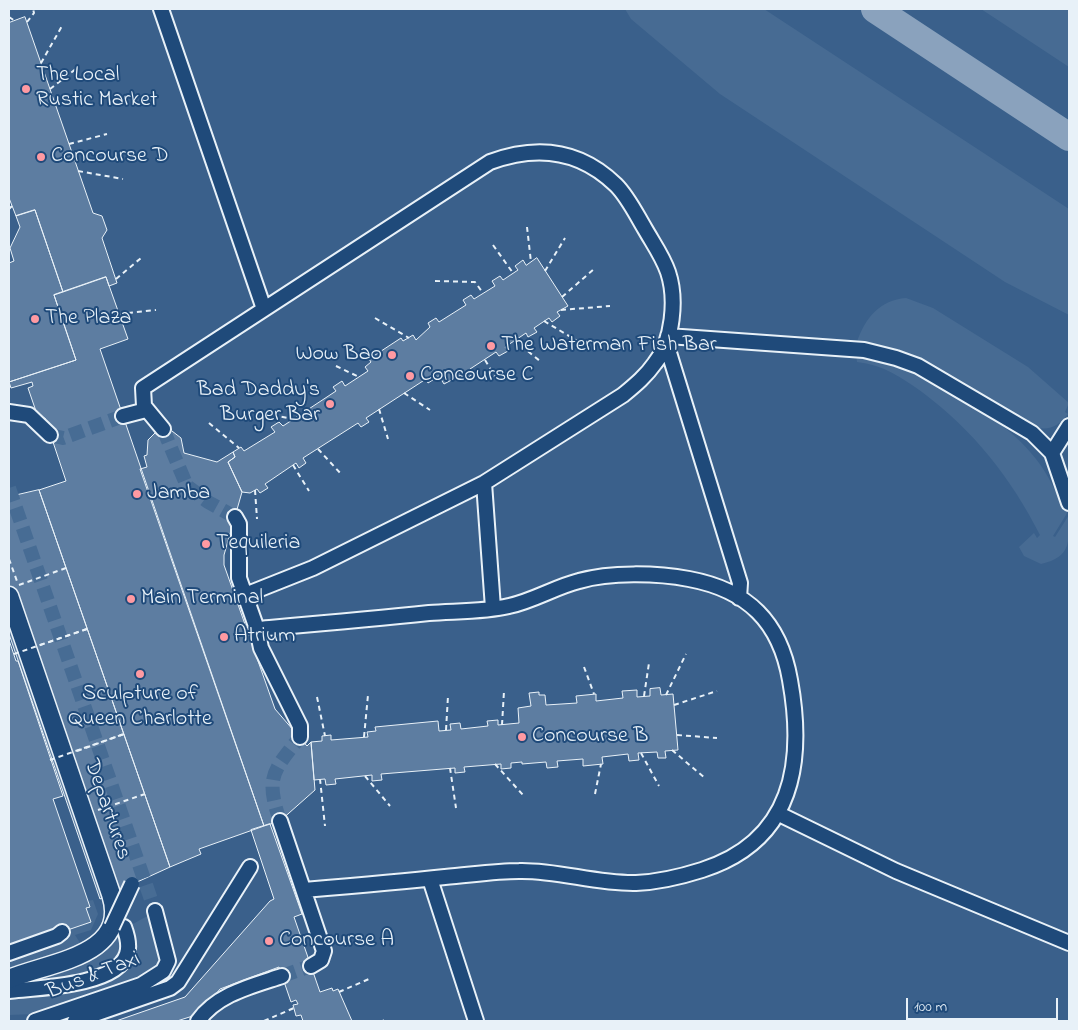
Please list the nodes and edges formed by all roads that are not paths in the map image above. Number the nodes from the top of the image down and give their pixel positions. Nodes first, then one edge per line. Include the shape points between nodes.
1 (161, 9) edge
2 (264, 309) junction
3 (667, 339) junction
4 (146, 410) junction
5 (9, 412) edge
6 (123, 416) tunnel mouth
7 (1069, 426) edge
8 (163, 429) tunnel mouth
9 (50, 435) dead end
10 (1052, 453) junction
11 (484, 483) junction
12 (1069, 503) edge
13 (235, 517) dead end
14 (13, 591) edge
15 (245, 595) junction
16 (739, 598) junction
17 (493, 608) junction
18 (257, 629) junction
19 (300, 737) dead end
20 (779, 814) junction
21 (280, 821) tunnel mouth
22 (250, 866) dead end
23 (430, 879) junction
24 (132, 884) dead end
25 (304, 890) junction
26 (155, 911) tunnel mouth
27 (118, 927) junction
28 (62, 932) dead end
29 (1069, 943) edge
30 (9, 953) edge
31 (311, 966) tunnel mouth
32 (282, 976) tunnel mouth
33 (9, 979) edge
34 (9, 990) edge
35 (35, 1021) edge
36 (75, 1021) edge
37 (198, 1021) edge
38 (476, 1021) edge

1 - 2 lane
2 - 3 lane via 490,162 535,151 582,161 616,185 629,202 669,273 672,312
2 - 4 lane via 143,388 142,400
3 - 10 lane via 864,350 896,358 918,366 1005,416 1032,433
3 - 11 lane via 657,362 623,395
3 - 16 lane via 740,582
4 - 6 lane
4 - 8 lane
5 - 9 lane via 29,415
7 - 10 lane
10 - 12 lane
11 - 15 lane via 313,568
11 - 17 lane
13 - 15 lane via 238,524 238,570
14 - 27 main road, Departures, bridge via 26,650 115,905
15 - 18 lane
16 - 17 lane via 701,582 650,575 582,580 508,606
16 - 20 lane via 775,630 789,674 795,720 795,758
17 - 18 lane
18 - 19 lane via 270,669 300,726
20 - 23 lane via 757,841 728,860 656,882 600,881 521,870
20 - 29 lane via 896,871
21 - 25 lane
22 - 36 lane via 178,982 170,988
23 - 25 lane
23 - 38 lane
24 - 27 lane, bridge
25 - 31 lane via 324,952 321,960
26 - 35 lane, Bus & Taxi via 168,961 163,971 141,986
27 - 33 main road via 91,950
27 - 34 lane via 128,941 127,955 114,969 68,985
28 - 30 lane
32 - 37 lane via 228,995

